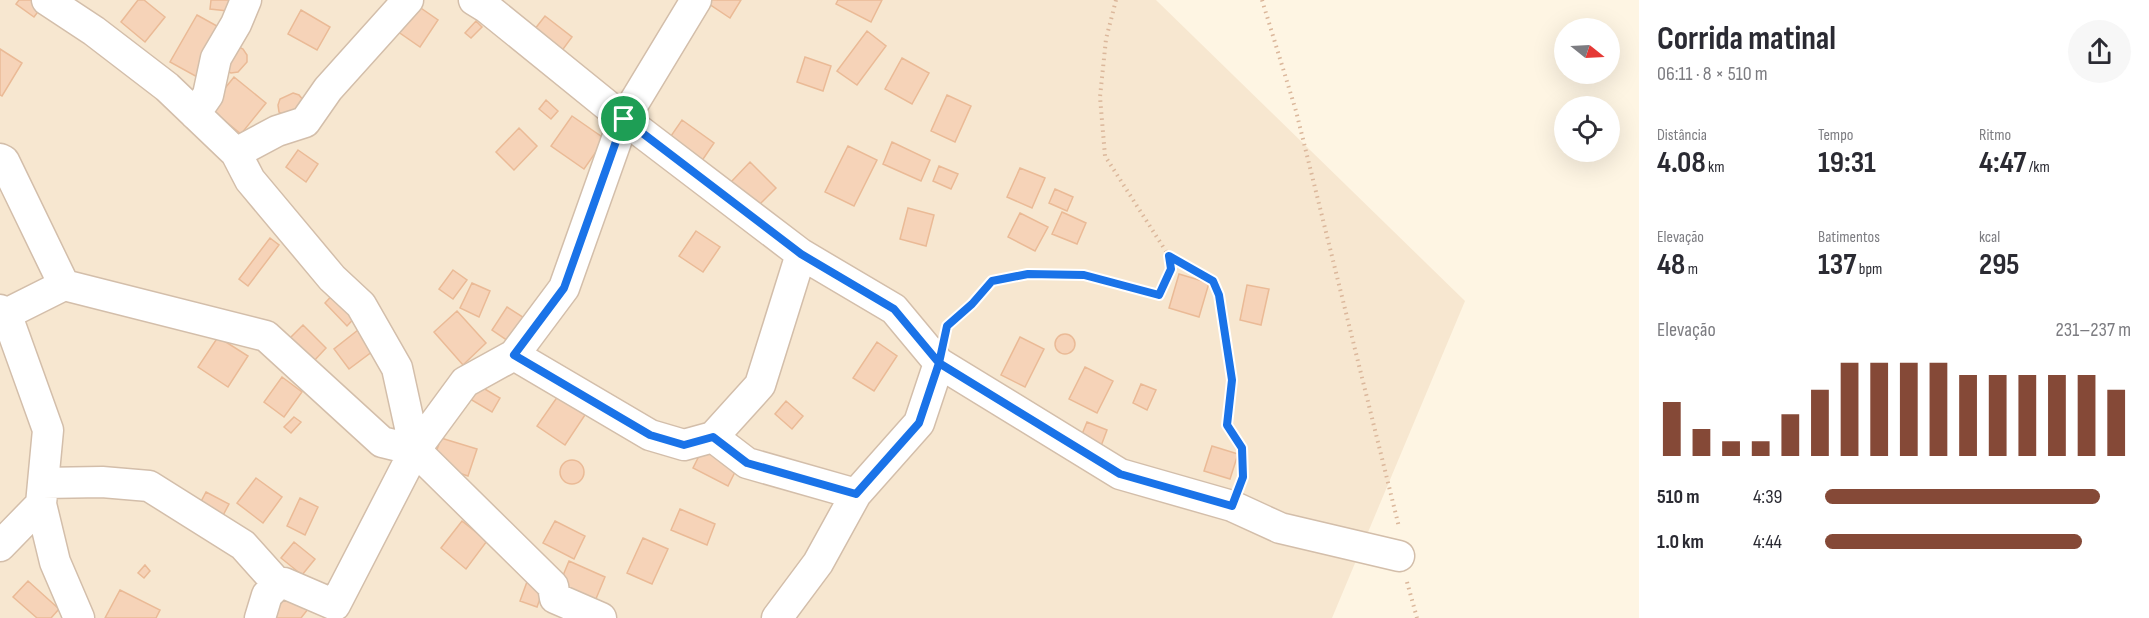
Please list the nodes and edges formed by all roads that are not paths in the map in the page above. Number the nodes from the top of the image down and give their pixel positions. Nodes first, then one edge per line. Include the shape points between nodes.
1 (46, 0) edge
2 (246, 0) edge
3 (408, 0) edge
4 (474, 0) edge
5 (696, 0) edge
6 (195, 114) junction
7 (624, 119) junction
8 (236, 153) junction
9 (0, 159) edge
10 (801, 254) junction
11 (64, 285) junction
12 (2, 313) edge
13 (514, 355) junction
14 (939, 363) junction
15 (713, 437) junction
16 (415, 450) junction
17 (42, 494) junction
18 (856, 494) junction
19 (0, 546) edge
20 (1399, 556) road end
21 (278, 584) junction
22 (79, 618) edge
23 (260, 618) edge
24 (601, 618) edge
25 (777, 618) edge

1 - 6 street via 140,66
2 - 6 street via 216,58 208,95
3 - 8 street via 328,88 305,122 277,131
4 - 7 street
5 - 7 street
6 - 8 street
7 - 10 street
7 - 13 street via 564,288
8 - 16 street via 250,180 332,278 361,305 397,368
9 - 11 street
10 - 14 street via 894,309
10 - 15 street via 760,385
11 - 12 street
11 - 16 street via 266,336 382,442
12 - 17 street via 48,430
13 - 15 street via 650,435 684,445
13 - 16 street via 465,382
14 - 18 street via 919,423
14 - 20 street via 1120,474 1232,506 1280,528
15 - 18 street via 747,463
16 - 21 street via 335,605 284,583
16 - 24 street via 553,586 555,598
17 - 19 street
17 - 21 street via 102,482 148,486 243,544
17 - 22 street via 55,562
18 - 25 street via 818,563
21 - 23 street via 267,595

